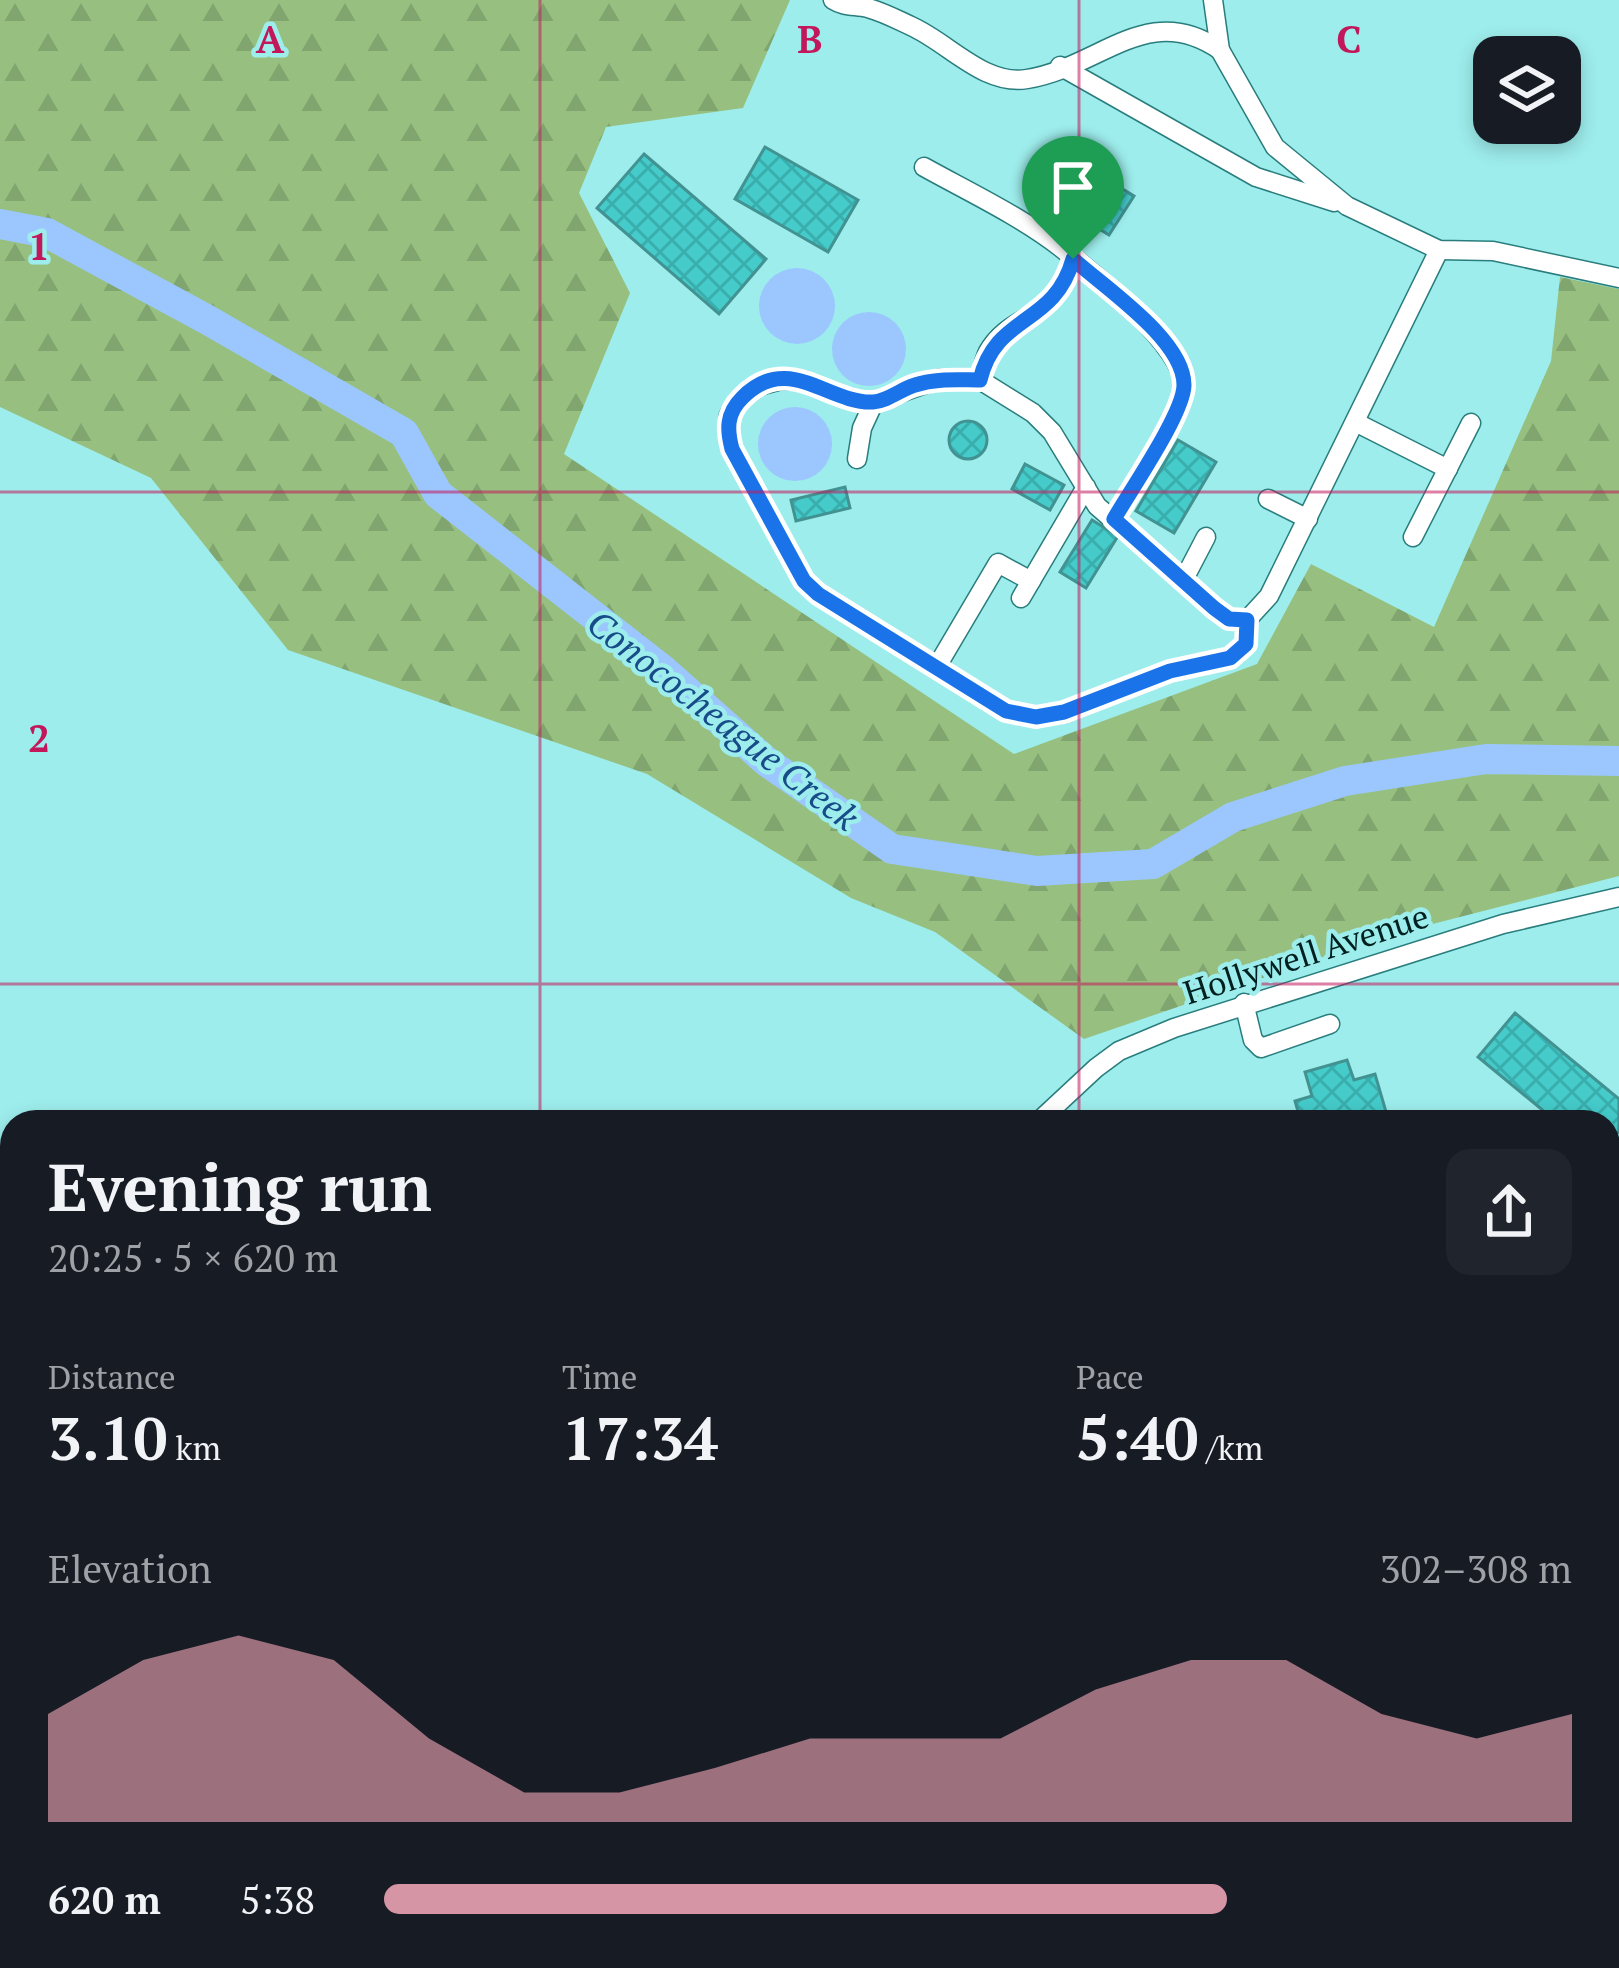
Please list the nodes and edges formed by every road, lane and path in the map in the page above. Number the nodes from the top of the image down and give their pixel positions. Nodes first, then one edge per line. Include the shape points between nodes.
1 (832, 0) edge
2 (1213, 0) edge
3 (1220, 50) junction
4 (1060, 66) junction
5 (924, 166) dead end
6 (1347, 206) junction
7 (1439, 250) junction
8 (1073, 259) junction
9 (1619, 278) edge
10 (980, 380) junction
11 (874, 402) junction
12 (1357, 423) junction
13 (1471, 423) dead end
14 (857, 459) dead end
15 (1448, 469) junction
16 (1086, 487) junction
17 (1268, 499) dead end
18 (1114, 519) junction
19 (1308, 520) junction
20 (1206, 537) dead end
21 (1413, 537) dead end
22 (1183, 580) junction
23 (1247, 620) junction
24 (936, 668) junction
25 (1619, 897) edge
26 (1244, 1003) junction
27 (1330, 1024) dead end
28 (1057, 1110) edge

1 - 4 street via 918,29 995,78 1028,79
2 - 3 street
3 - 4 street via 1199,30 1158,20
3 - 6 street via 1275,147
4 - 6 street via 1256,177
5 - 8 street
6 - 7 street
7 - 9 street via 1492,251
7 - 12 street
8 - 10 street via 1056,298 993,345
8 - 18 street via 1169,347 1185,387
10 - 11 street via 939,379
10 - 16 street via 1052,432
11 - 14 street
11 - 24 street via 781,380 739,401 728,433 804,581
12 - 15 street
12 - 19 street
13 - 15 street
15 - 21 street
16 - 18 street
16 - 24 street via 1026,589 998,563
17 - 19 street
18 - 22 street
19 - 23 street via 1270,596
20 - 22 street
22 - 23 street via 1229,619
23 - 24 street via 1246,644 1230,658 1050,715 1006,711
25 - 26 street, Hollywell Avenue
26 - 27 street via 1262,1048
26 - 28 street, Hollywell Avenue via 1119,1051

